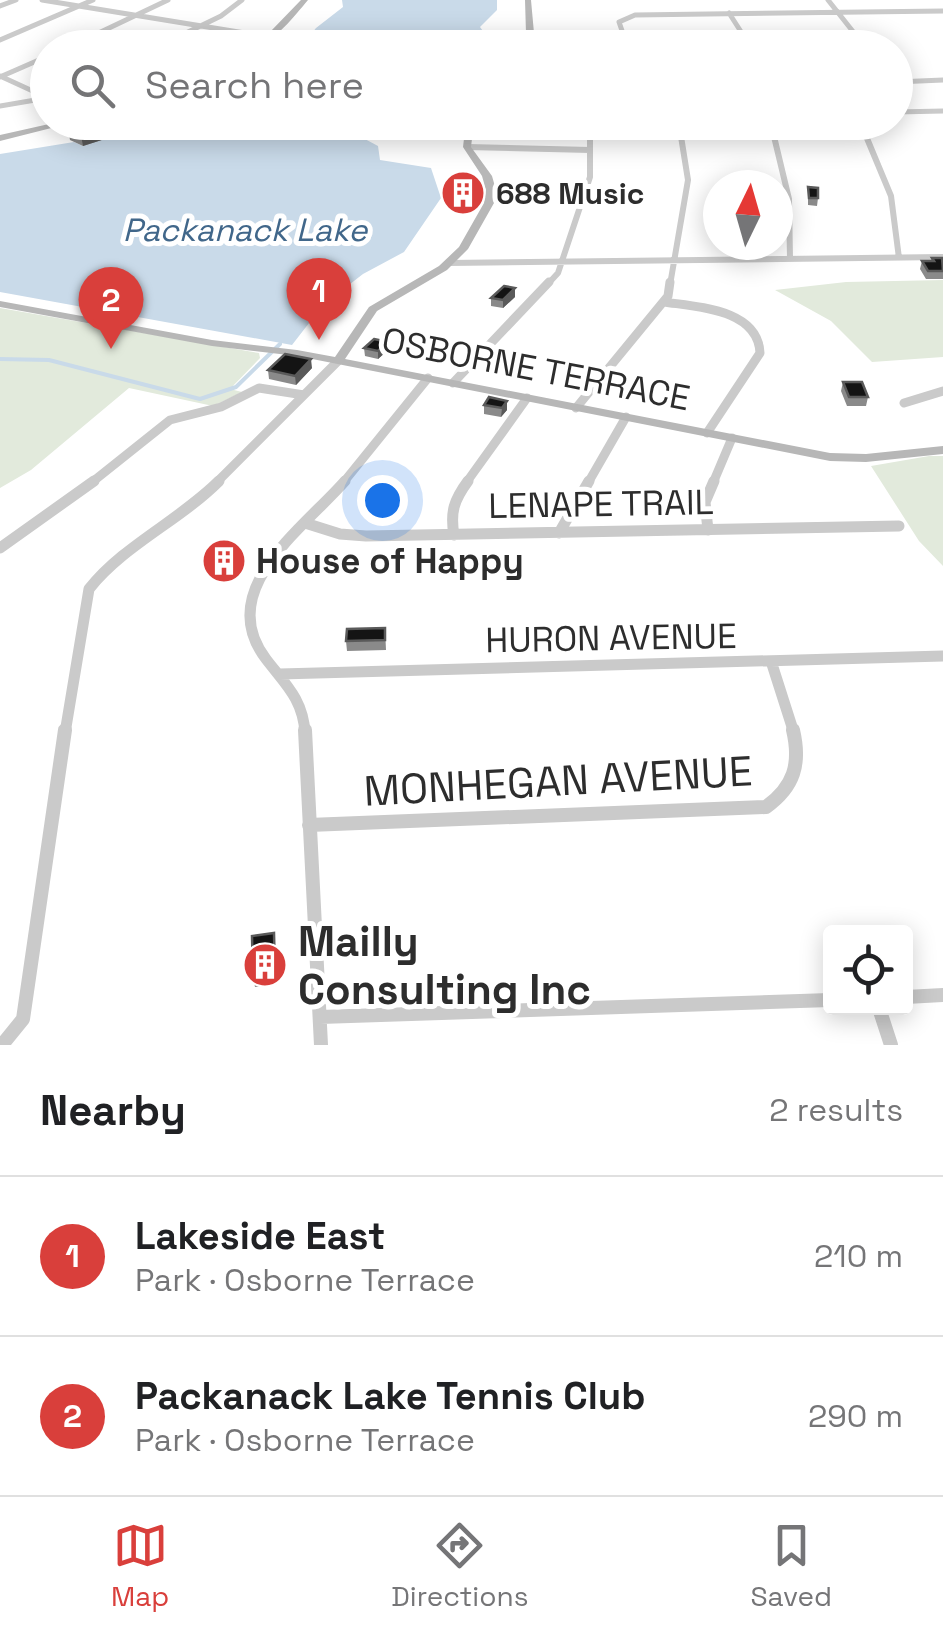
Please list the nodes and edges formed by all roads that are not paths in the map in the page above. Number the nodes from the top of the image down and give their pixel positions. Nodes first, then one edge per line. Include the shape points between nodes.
1 (16, 0) edge
2 (42, 0) edge
3 (93, 0) edge
4 (168, 0) edge
5 (242, 0) edge
6 (305, 0) edge
7 (528, 0) edge
8 (828, 0) edge
9 (0, 6) edge
10 (78, 6) junction
11 (943, 11) edge
12 (838, 12) junction
13 (730, 14) junction
14 (135, 17) junction
15 (198, 26) junction
16 (106, 30) edge
17 (190, 30) edge
18 (222, 30) edge
19 (278, 30) edge
20 (530, 30) edge
21 (620, 30) edge
22 (740, 30) edge
23 (852, 30) edge
24 (0, 40) edge
25 (30, 64) edge
26 (0, 77) edge
27 (943, 80) edge
28 (913, 81) edge
29 (30, 90) edge
30 (30, 101) edge
31 (0, 106) edge
32 (913, 112) edge
33 (940, 112) edge
34 (943, 122) edge
35 (30, 131) edge
36 (0, 138) edge
37 (468, 140) edge
38 (590, 140) edge
39 (681, 140) edge
40 (775, 140) edge
41 (868, 140) edge
42 (467, 147) junction
43 (590, 150) junction
44 (782, 170) edge
45 (943, 257) edge
46 (899, 258) junction
47 (793, 259) edge
48 (675, 260) junction
49 (703, 260) edge
50 (563, 262) junction
51 (449, 264) junction
52 (664, 302) junction
53 (0, 304) edge
54 (338, 361) junction
55 (428, 378) junction
56 (454, 384) junction
57 (943, 390) edge
58 (304, 395) junction
59 (527, 398) junction
60 (904, 403) dead end
61 (576, 408) junction
62 (626, 417) junction
63 (706, 433) junction
64 (732, 438) junction
65 (943, 450) edge
66 (305, 524) junction
67 (899, 526) dead end
68 (708, 530) junction
69 (559, 533) junction
70 (454, 535) junction
71 (0, 548) edge
72 (943, 656) edge
73 (771, 661) junction
74 (280, 674) junction
75 (309, 825) junction
76 (943, 994) edge
77 (913, 996) edge
78 (823, 1000) edge
79 (881, 1015) edge
80 (320, 1018) junction
81 (2, 1045) edge
82 (322, 1045) edge
83 (891, 1045) edge

1 - 9 street
2 - 10 street
3 - 10 street
4 - 14 street
5 - 15 street
6 - 19 street
7 - 20 street
8 - 12 street
10 - 14 street
10 - 24 street
11 - 12 street
12 - 13 street
12 - 23 street
13 - 21 street via 626,16
13 - 22 street
14 - 15 street
14 - 16 street
15 - 17 street
15 - 18 street
25 - 26 street
26 - 29 street
27 - 28 street
30 - 31 street
32 - 33 street
33 - 34 street
35 - 36 street
37 - 42 street
38 - 43 street
39 - 48 street via 688,180
40 - 44 street
41 - 46 street via 891,196
42 - 43 street
42 - 51 street via 487,176 490,198
43 - 50 street via 589,182
45 - 46 street
46 - 47 street
48 - 49 street
48 - 50 street
48 - 52 street
50 - 51 street
50 - 56 street via 551,285
51 - 54 street via 373,309
52 - 61 street
52 - 63 street via 734,318 761,342
53 - 54 street, OSBORNE TERRACE
54 - 55 street, OSBORNE TERRACE
54 - 58 street
55 - 56 street, OSBORNE TERRACE
55 - 66 street
56 - 59 street, OSBORNE TERRACE
57 - 60 street
58 - 71 street via 264,386 170,420
58 - 81 street via 196,504 114,562 89,589 23,1018
59 - 61 street, OSBORNE TERRACE
59 - 70 street via 455,498
61 - 62 street, OSBORNE TERRACE
62 - 63 street, OSBORNE TERRACE
62 - 69 street
63 - 64 street, OSBORNE TERRACE
64 - 65 street, OSBORNE TERRACE via 848,458
64 - 68 street via 705,502
66 - 70 street, LENAPE TRAIL via 356,536
66 - 74 street via 270,560 250,598 252,635
67 - 68 street, LENAPE TRAIL
68 - 69 street, LENAPE TRAIL
69 - 70 street, LENAPE TRAIL
72 - 73 street, HURON AVENUE
73 - 74 street, HURON AVENUE
73 - 75 street, MONHEGAN AVENUE via 798,764 792,787 766,807
74 - 75 street via 304,719
75 - 80 street
76 - 77 street
78 - 80 street
79 - 83 street
80 - 82 street

